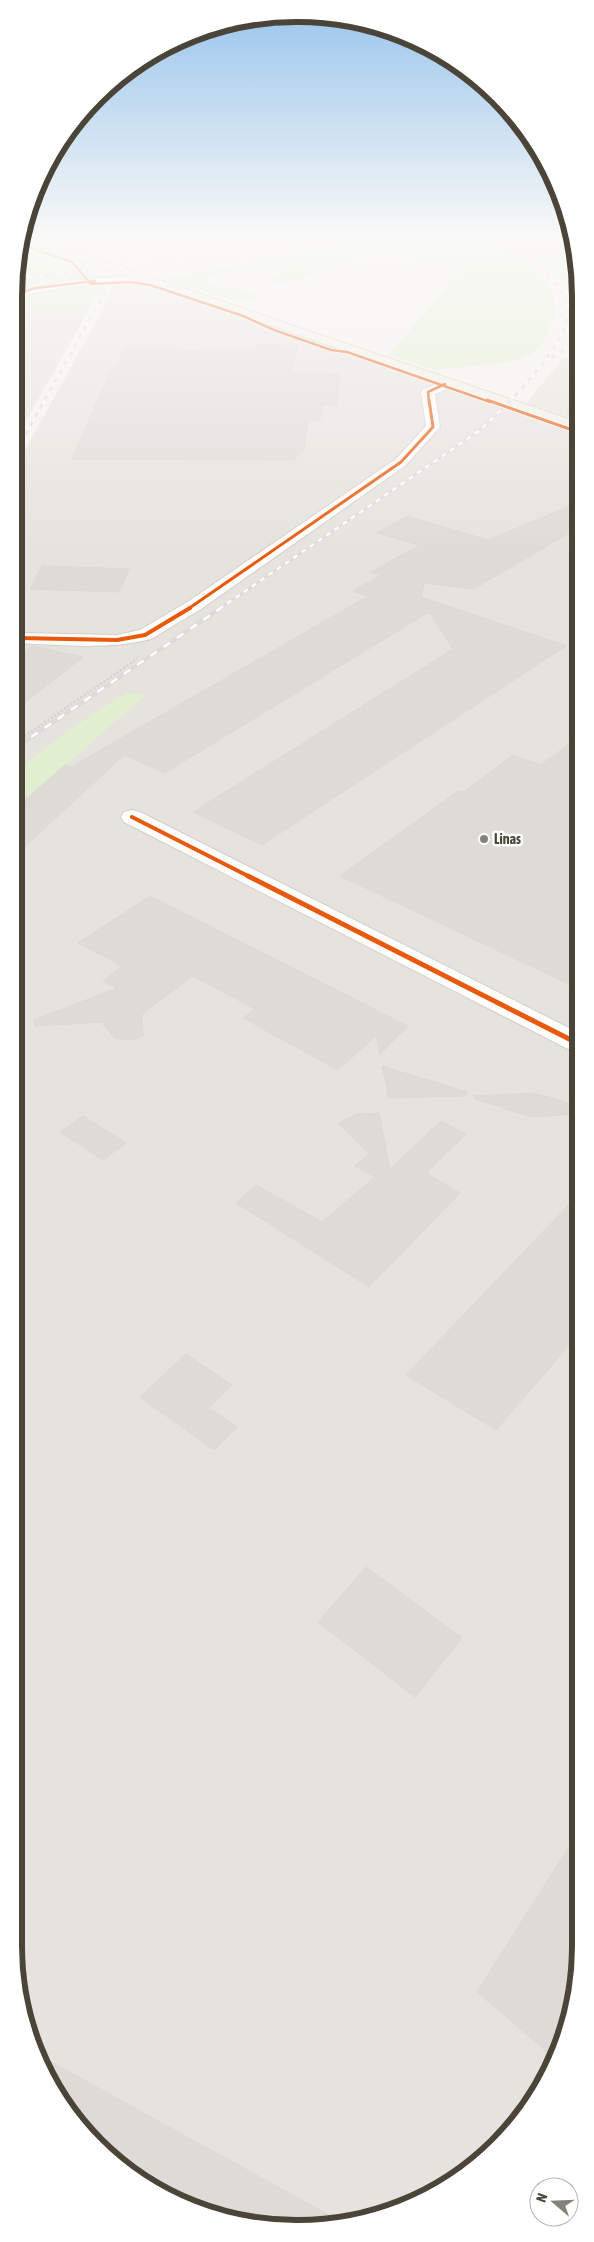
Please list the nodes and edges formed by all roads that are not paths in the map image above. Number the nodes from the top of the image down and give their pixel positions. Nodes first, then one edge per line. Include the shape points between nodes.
1 (339, 345) edge
2 (450, 383) junction
3 (572, 425) edge
4 (22, 638) edge
5 (132, 817) dead end
6 (572, 1040) edge

1 - 2 main road
2 - 3 main road
2 - 4 street via 428,392 433,428 401,462 195,605 145,635 117,640
5 - 6 street

